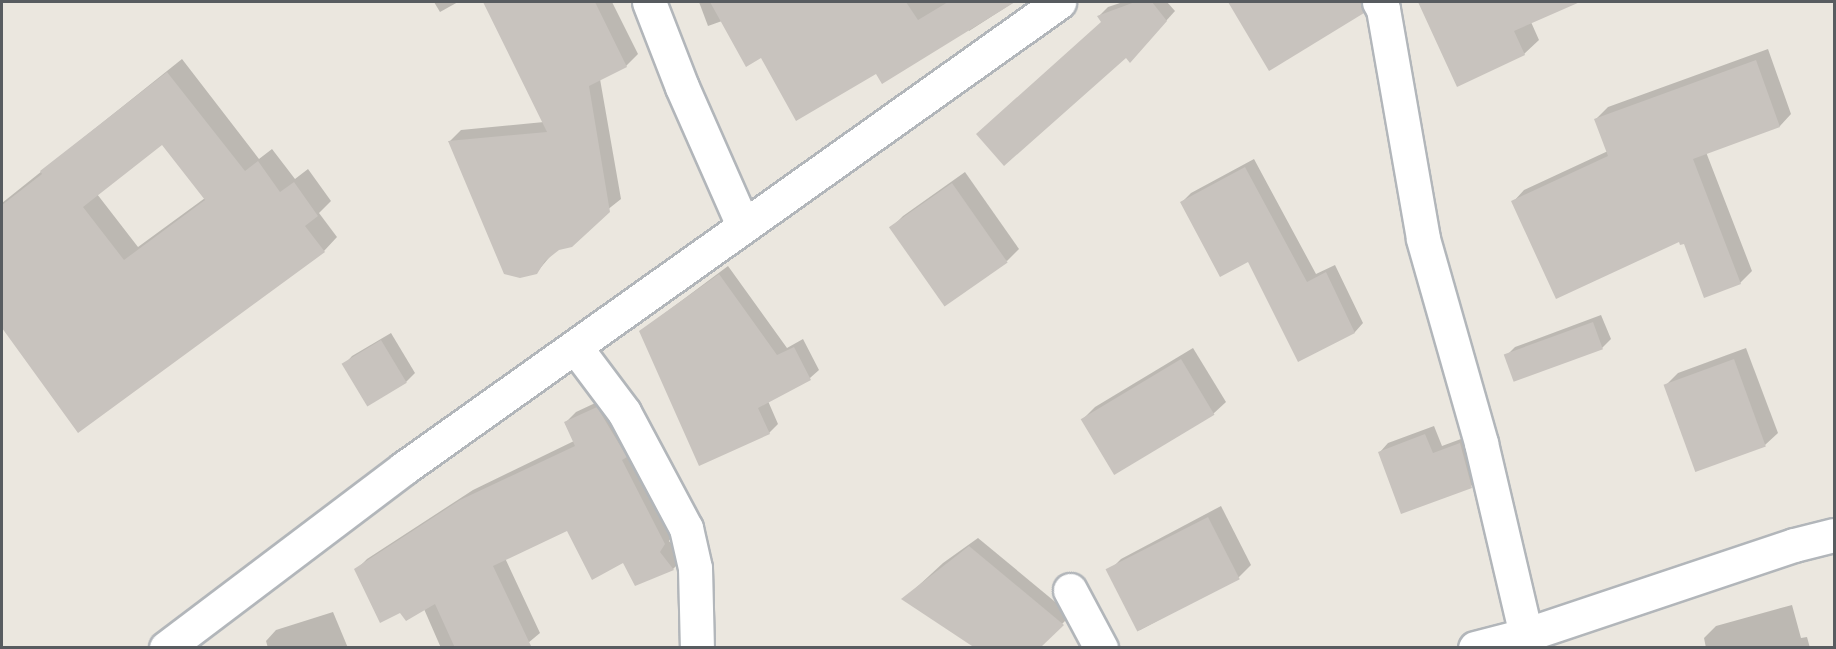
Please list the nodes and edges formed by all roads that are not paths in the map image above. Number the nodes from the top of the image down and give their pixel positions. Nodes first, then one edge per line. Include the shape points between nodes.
1 (649, 2) edge
2 (1059, 2) edge
3 (1379, 2) edge
4 (743, 225) junction
5 (576, 348) junction
6 (1834, 535) edge
7 (1070, 590) dead end
8 (1527, 641) edge
9 (166, 648) edge
10 (697, 648) edge
11 (1101, 648) edge
12 (1475, 648) edge

1 - 4 street
2 - 4 street
3 - 8 street via 1423,239 1481,443
4 - 5 street
5 - 9 street via 404,468
5 - 10 street via 624,412 686,528 695,568
6 - 8 street via 1794,545
7 - 11 street
8 - 12 street

